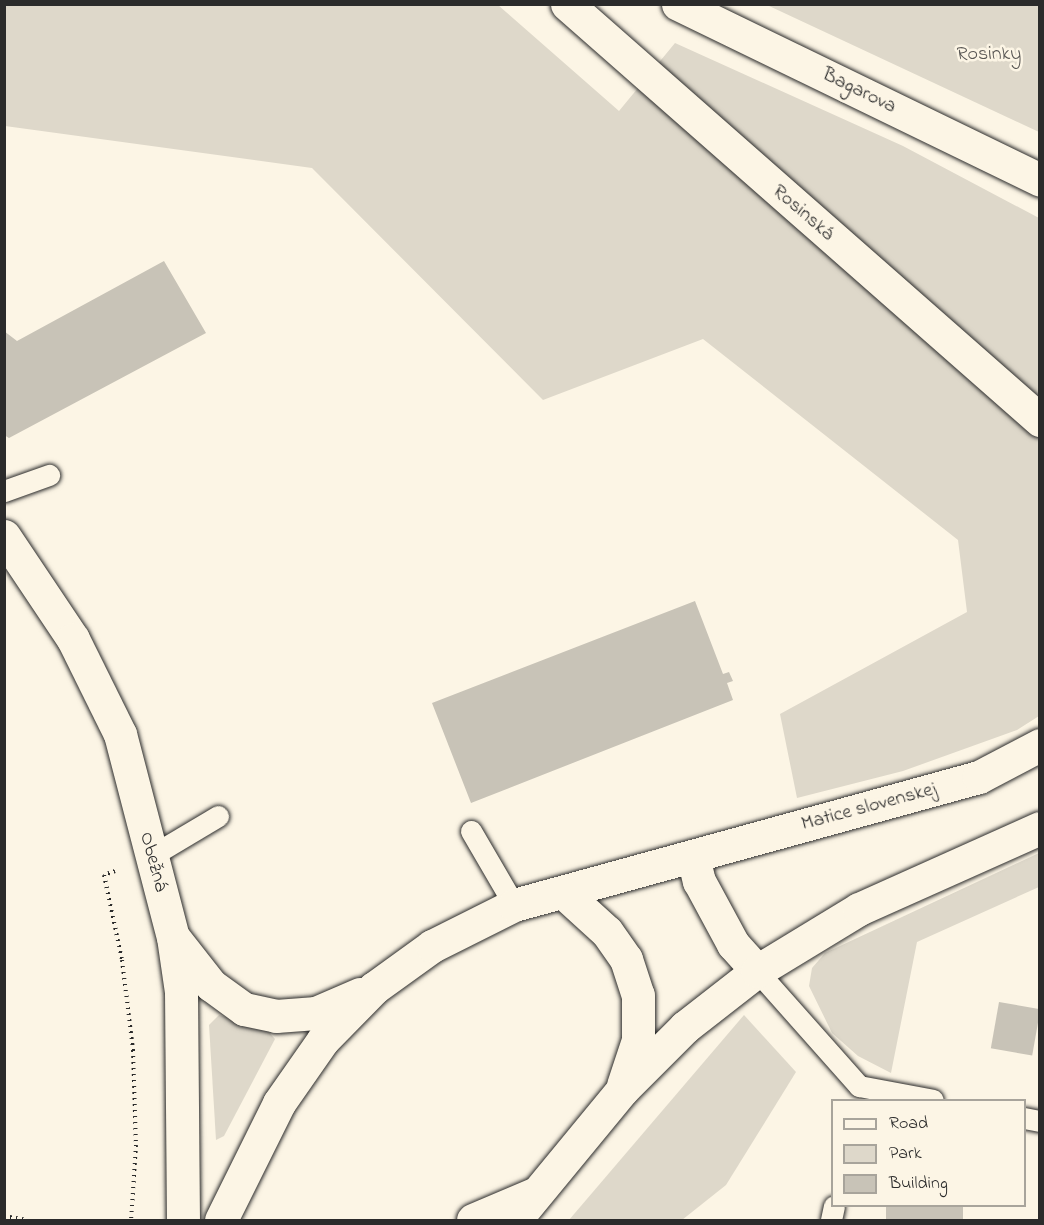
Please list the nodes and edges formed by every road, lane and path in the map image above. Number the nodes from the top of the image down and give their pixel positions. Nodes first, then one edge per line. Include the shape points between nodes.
1 (567, 4) edge
2 (678, 4) edge
3 (1040, 180) edge
4 (1040, 420) edge
5 (49, 474) dead end
6 (4, 491) edge
7 (4, 536) edge
8 (1040, 746) edge
9 (218, 816) dead end
10 (1040, 828) edge
11 (471, 831) dead end
12 (151, 856) junction
13 (693, 856) junction
14 (563, 892) junction
15 (514, 905) junction
16 (173, 937) junction
17 (757, 971) junction
18 (374, 988) junction
19 (622, 1090) junction
20 (858, 1093) edge
21 (914, 1099) edge
22 (534, 1194) junction
23 (4, 1216) edge
24 (224, 1217) edge
25 (27, 1221) edge
26 (131, 1221) edge
27 (183, 1221) edge
28 (473, 1221) edge
29 (515, 1221) edge

1 - 4 street, Rosinská
2 - 3 street, Bagarova
5 - 6 lane
7 - 12 street, Obežná via 73,639 120,734
8 - 13 street, Matice slovenskej via 979,777
9 - 12 lane
10 - 17 street via 860,909
11 - 15 lane
12 - 16 street, Obežná
12 - 26 path via 104,875 132,1050 136,1145
13 - 14 street, Matice slovenskej
13 - 17 street via 699,881 733,944
14 - 15 street, Matice slovenskej
14 - 19 street via 607,932 626,959 638,995 638,1040
15 - 18 street, Matice slovenskej via 432,946
16 - 18 street, Matice slovenskej via 210,985 244,1010 276,1016 316,1013
16 - 27 street, Obežná via 180,993
17 - 19 street via 685,1027
17 - 20 lane
18 - 24 street, Matice slovenskej via 323,1040 279,1103
19 - 22 street
20 - 21 lane
22 - 28 street
22 - 29 street
23 - 25 path

